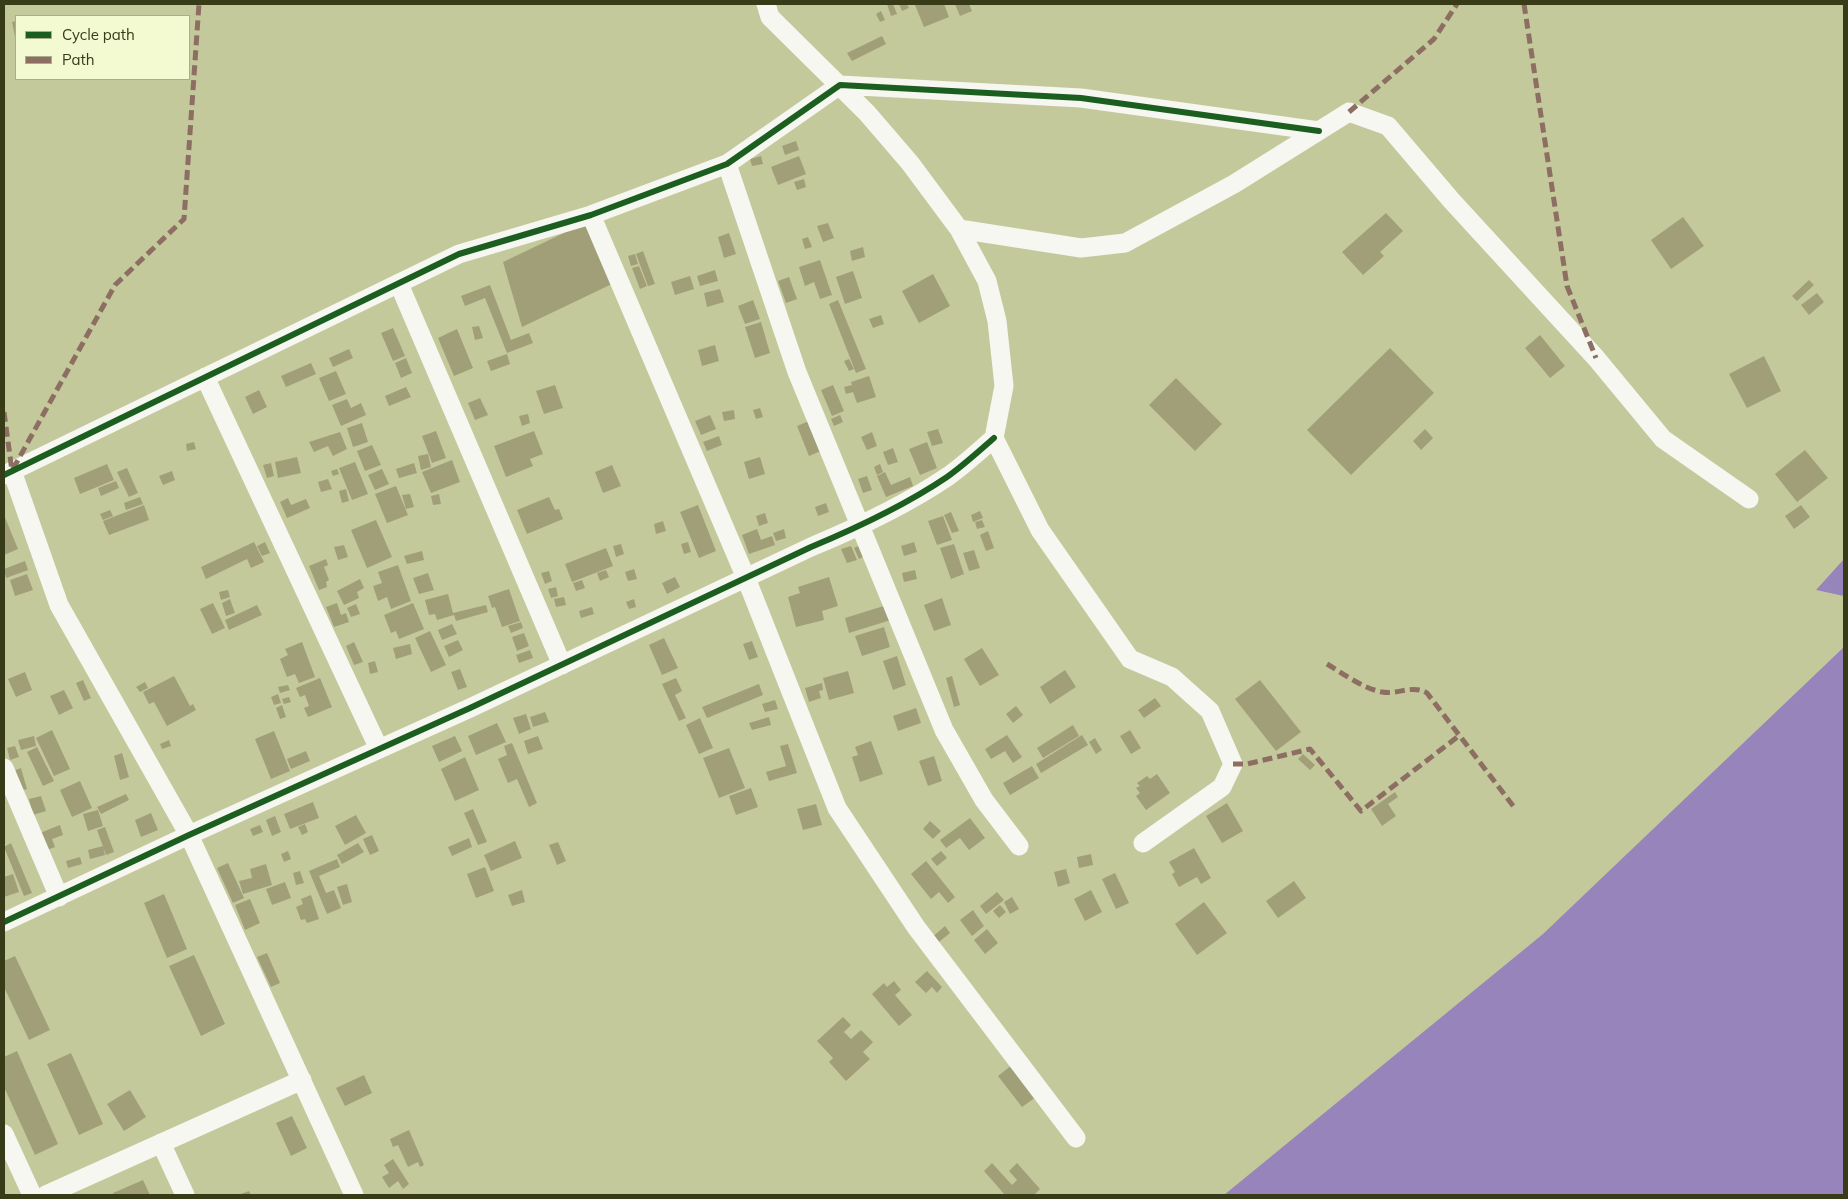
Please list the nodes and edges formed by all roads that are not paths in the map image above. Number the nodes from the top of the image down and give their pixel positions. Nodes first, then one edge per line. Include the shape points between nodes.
1 (766, 4) edge
2 (840, 85) junction
3 (1319, 131) junction
4 (727, 164) junction
5 (591, 215) junction
6 (959, 229) junction
7 (399, 284) junction
8 (205, 377) junction
9 (994, 438) junction
10 (8, 473) edge
11 (1749, 499) dead end
12 (861, 527) junction
13 (746, 578) junction
14 (562, 664) junction
15 (379, 749) junction
16 (4, 768) edge
17 (189, 834) junction
18 (1143, 843) dead end
19 (1019, 846) dead end
20 (59, 898) junction
21 (4, 922) edge
22 (302, 1080) junction
23 (4, 1134) edge
24 (1076, 1138) dead end
25 (161, 1144) junction
26 (32, 1195) edge
27 (46, 1195) edge
28 (185, 1195) edge
29 (354, 1195) edge

1 - 2 street via 770,16
2 - 3 street via 1081,98
2 - 4 street
2 - 6 street via 910,163
3 - 6 street via 1234,184 1124,243 1082,248
3 - 11 street via 1349,112 1388,126 1596,358 1663,439
4 - 5 street
4 - 12 street via 797,372
5 - 7 street via 459,254
5 - 13 street
6 - 9 street via 987,281 997,321 1004,386
7 - 8 street
7 - 14 street
8 - 10 street
8 - 15 street
9 - 12 street via 948,476
9 - 18 street via 1040,530 1130,660 1172,677 1210,711 1233,764 1222,787
10 - 17 street via 59,605
12 - 13 street
12 - 19 street via 944,730 984,800
13 - 14 street
13 - 24 street via 837,808 916,927
14 - 15 street
15 - 17 street
16 - 20 street
17 - 20 street
17 - 22 street
20 - 21 street
22 - 25 street
22 - 29 street
23 - 26 street
25 - 27 street
25 - 28 street

